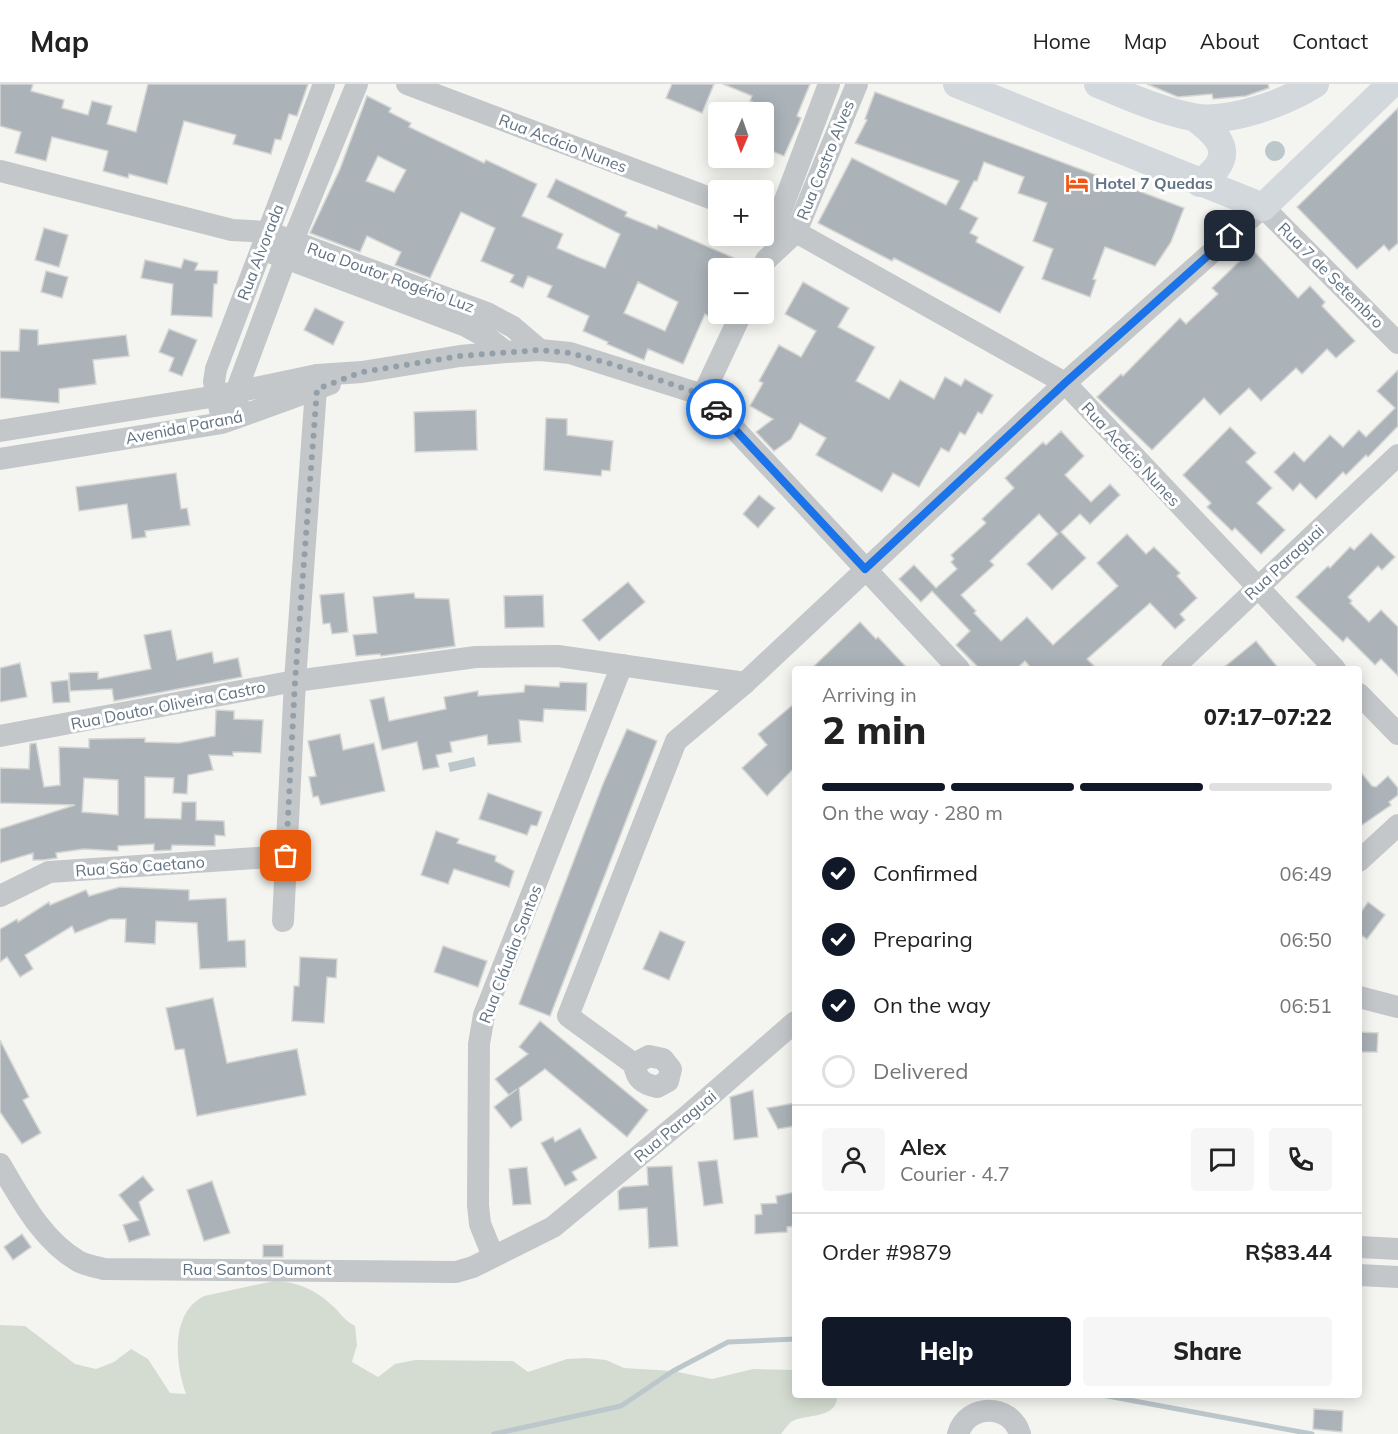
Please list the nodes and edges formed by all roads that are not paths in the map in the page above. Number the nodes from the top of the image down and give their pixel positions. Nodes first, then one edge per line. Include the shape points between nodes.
1 (324, 84) edge
2 (357, 84) edge
3 (407, 84) edge
4 (829, 84) edge
5 (857, 84) edge
6 (957, 84) edge
7 (1098, 84) edge
8 (1315, 84) edge
9 (1391, 84) edge
10 (1195, 118) junction
11 (0, 171) edge
12 (1200, 183) junction
13 (708, 197) edge
14 (1263, 207) junction
15 (774, 209) edge
16 (774, 222) edge
17 (796, 232) junction
18 (265, 240) junction
19 (289, 250) junction
20 (770, 258) edge
21 (736, 324) edge
22 (1398, 343) edge
23 (540, 350) junction
24 (506, 352) junction
25 (317, 382) junction
26 (1065, 383) junction
27 (226, 394) junction
28 (703, 395) junction
29 (231, 420) junction
30 (0, 431) edge
31 (1398, 455) edge
32 (0, 459) edge
33 (865, 569) junction
34 (1256, 588) junction
35 (622, 665) junction
36 (956, 666) edge
37 (1175, 666) edge
38 (1332, 666) edge
39 (295, 681) junction
40 (745, 683) junction
41 (1362, 697) edge
42 (1398, 734) edge
43 (0, 736) edge
44 (1398, 825) edge
45 (286, 856) junction
46 (1362, 858) edge
47 (0, 896) edge
48 (283, 921) dead end
49 (1362, 998) edge
50 (1398, 1007) edge
51 (792, 1025) edge
52 (634, 1064) dead end
53 (0, 1164) edge
54 (553, 1227) joint
55 (1362, 1247) edge
56 (1398, 1249) edge
57 (493, 1256) junction
58 (1362, 1275) edge
59 (1398, 1276) edge
60 (1000, 1398) edge
61 (978, 1404) edge
62 (1016, 1427) edge
63 (953, 1433) edge

1 - 18 street, Rua Alvorada
2 - 19 street, Rua Alvorada
3 - 13 street, Rua Acácio Nunes
4 - 15 street, Rua Castro Alves
5 - 17 street, Rua Castro Alves
6 - 12 main road
7 - 10 main road
8 - 10 main road via 1262,108 1231,116
9 - 14 main road
10 - 12 main road via 1215,133 1222,146 1222,160 1216,172
11 - 18 street, Rua Doutor Rogério Luz
12 - 14 main road
14 - 22 street, Rua 7 de Setembro
14 - 26 street
16 - 17 street, Rua Acácio Nunes
17 - 20 street, Rua Castro Alves
17 - 26 street, Rua Acácio Nunes
18 - 19 street, Rua Doutor Rogério Luz
18 - 27 street, Rua Alvorada via 216,369
19 - 23 street, Rua Doutor Rogério Luz via 487,313 513,327
19 - 24 street, Rua Doutor Rogério Luz via 466,326
19 - 27 street, Rua Alvorada
21 - 28 street
23 - 24 street, Avenida Paraná
23 - 28 street, Avenida Paraná via 570,353
24 - 25 street, Avenida Paraná via 460,356
25 - 27 street, Avenida Paraná
25 - 29 street, Avenida Paraná
25 - 39 street
26 - 33 street
26 - 34 street, Rua Acácio Nunes
27 - 29 street, Rua Alvorada
27 - 30 street, Avenida Paraná
28 - 33 street, Avenida Paraná
29 - 32 street, Avenida Paraná
31 - 34 street, Rua Paraguai
33 - 36 street, Avenida Paraná
33 - 40 street
34 - 37 street, Rua Paraguai
34 - 38 street, Rua Acácio Nunes
35 - 39 street, Rua Doutor Oliveira Castro via 558,657 476,657
35 - 40 street, Rua Doutor Oliveira Castro
35 - 57 street, Rua Cláudia Santos via 484,1015 479,1044 478,1205 480,1224
39 - 43 street, Rua Doutor Oliveira Castro
39 - 45 street
40 - 52 street via 676,741 568,1016
41 - 42 street
44 - 46 street
45 - 47 street, Rua São Caetano via 49,872
45 - 48 street
49 - 50 street
51 - 54 street, Rua Paraguai
53 - 57 street, Rua Santos Dumont via 31,1216 54,1241 79,1262 104,1269 456,1272
54 - 57 street, Rua Santos Dumont
55 - 56 street
58 - 59 street
60 - 62 street
61 - 62 street via 1001,1412
61 - 63 street

